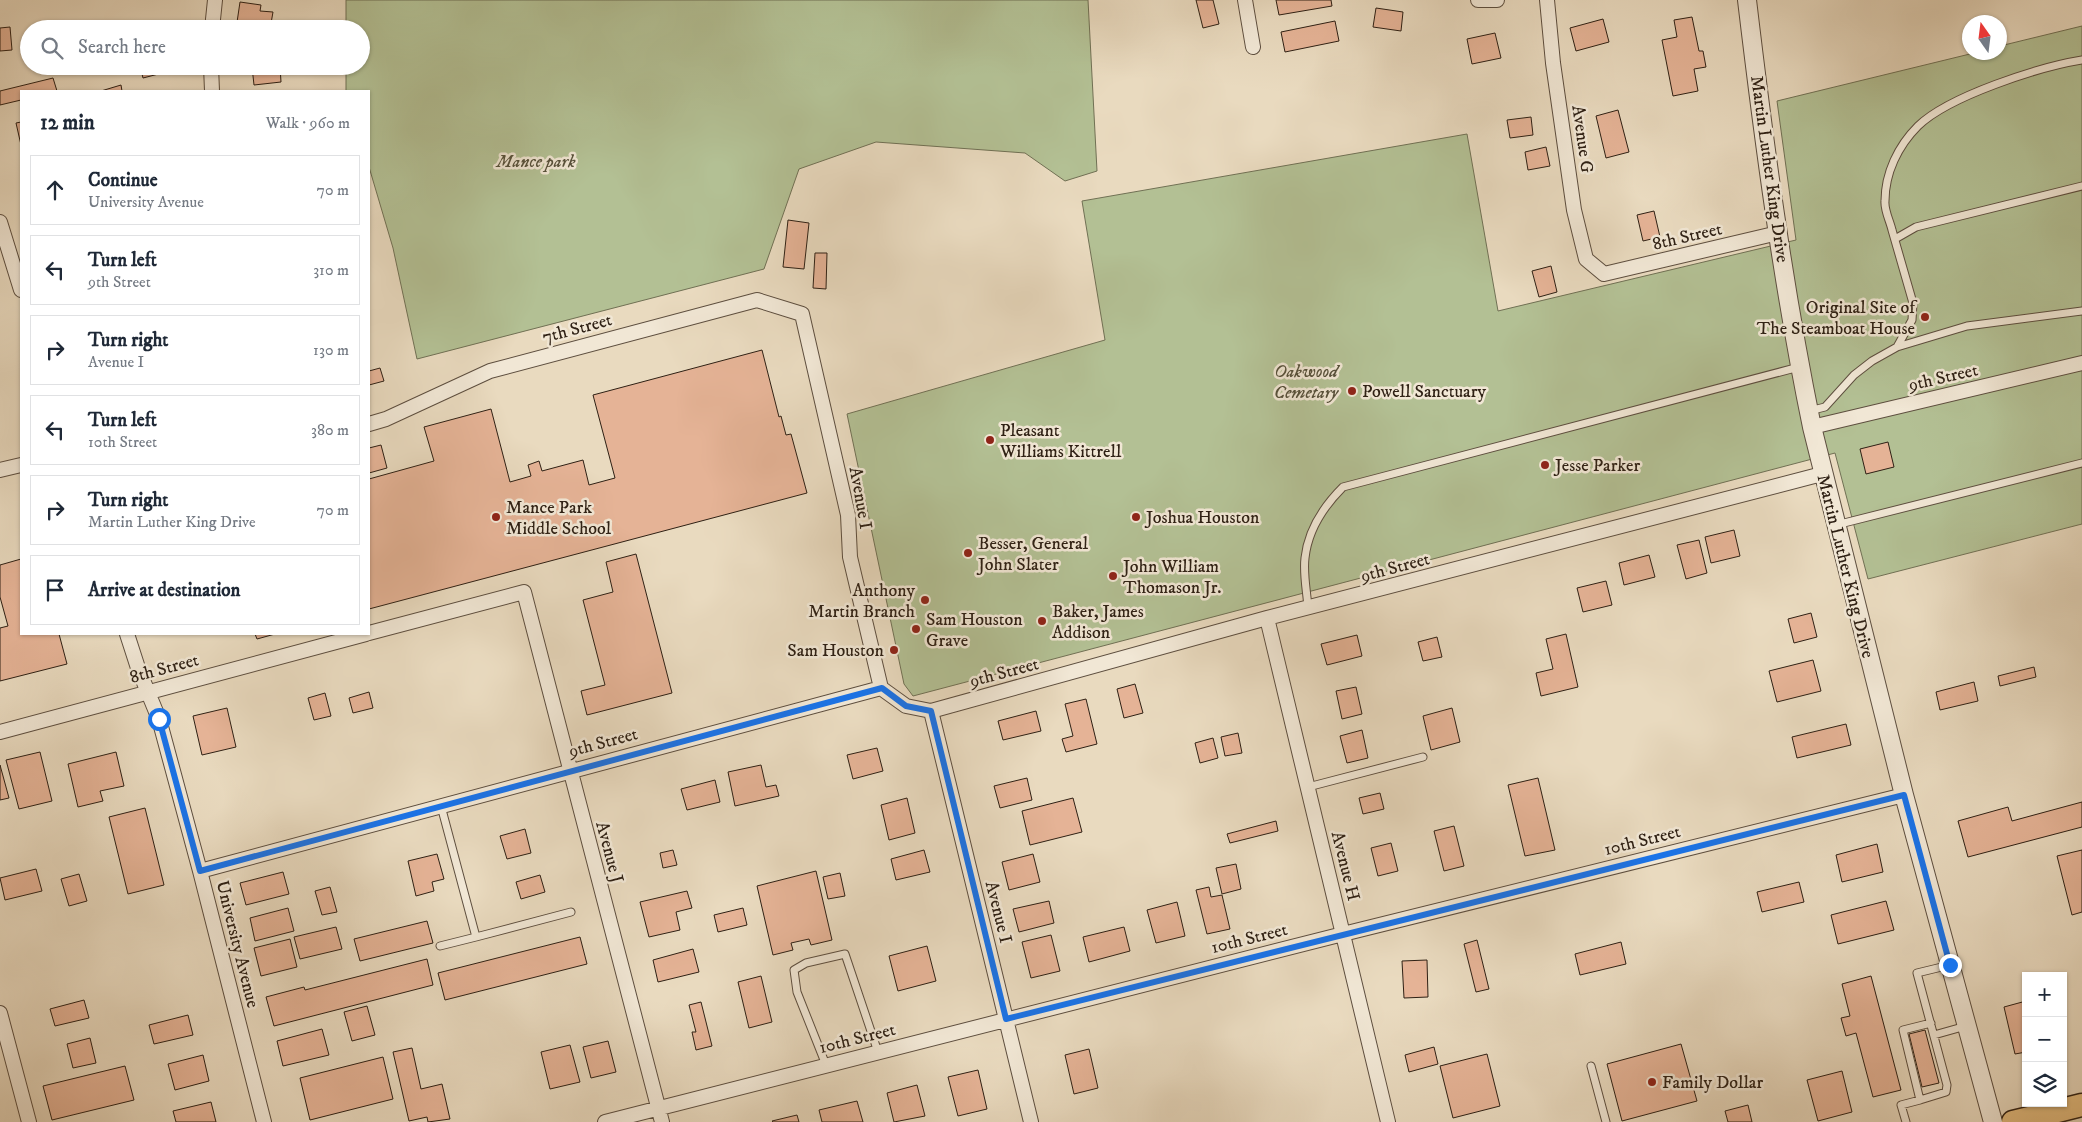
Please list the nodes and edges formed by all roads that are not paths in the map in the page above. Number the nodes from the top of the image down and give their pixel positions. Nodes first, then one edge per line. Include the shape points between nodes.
1 (216, 0) edge
2 (1245, 0) edge
3 (1478, 0) edge
4 (1497, 0) edge
5 (1547, 0) edge
6 (1747, 0) edge
7 (213, 20) edge
8 (1252, 47) dead end
9 (2082, 60) edge
10 (211, 75) edge
11 (212, 90) edge
12 (2082, 186) edge
13 (0, 222) edge
14 (1778, 234) junction
15 (1895, 239) junction
16 (1604, 274) joint
17 (20, 287) edge
18 (2082, 312) edge
19 (802, 314) joint
20 (1898, 347) junction
21 (2082, 363) edge
22 (1799, 367) junction
23 (1810, 419) junction
24 (370, 424) edge
25 (2082, 462) edge
26 (20, 465) edge
27 (0, 470) edge
28 (1822, 474) junction
29 (1835, 525) junction
30 (524, 592) joint
31 (1308, 609) junction
32 (1267, 618) junction
33 (370, 632) edge
34 (127, 635) edge
35 (360, 635) edge
36 (882, 688) junction
37 (148, 692) junction
38 (931, 711) junction
39 (0, 732) edge
40 (1422, 757) dead end
41 (570, 770) junction
42 (1308, 787) junction
43 (1904, 795) junction
44 (440, 806) junction
45 (200, 871) junction
46 (571, 912) dead end
47 (1343, 934) junction
48 (476, 937) junction
49 (440, 946) dead end
50 (1950, 965) junction
51 (0, 1013) edge
52 (1006, 1019) junction
53 (1931, 1023) junction
54 (1966, 1026) junction
55 (1934, 1035) junction
56 (878, 1052) junction
57 (826, 1065) junction
58 (1591, 1066) dead end
59 (1920, 1100) junction
60 (2082, 1105) edge
61 (658, 1108) junction
62 (29, 1122) edge
63 (264, 1122) edge
64 (605, 1122) edge
65 (662, 1122) edge
66 (1031, 1122) edge
67 (1388, 1122) edge
68 (1606, 1122) edge
69 (1906, 1122) edge
70 (1993, 1122) edge
71 (2016, 1122) edge

1 - 7 street
2 - 8 street
3 - 4 street
5 - 16 street, Avenue G via 1574,210 1586,259
6 - 14 street, Martin Luther King Drive
9 - 15 lane via 2001,83 1936,113 1918,126 1900,149 1886,185 1884,204
10 - 11 street
12 - 15 lane via 1916,227
13 - 17 street
14 - 16 street, 8th Street
14 - 22 street, Martin Luther King Drive
15 - 20 lane via 1913,303 1912,320
18 - 20 lane via 1967,326
19 - 24 street, 7th Street via 757,300 490,371
19 - 36 street, Avenue I via 848,515 850,557
20 - 23 lane via 1854,376
21 - 23 street, 9th Street
22 - 23 street, Martin Luther King Drive
22 - 31 lane via 1343,487 1327,503 1314,527 1307,550
23 - 28 street, Martin Luther King Drive
25 - 29 lane
26 - 27 street
28 - 29 street, Martin Luther King Drive
28 - 31 street, 9th Street
29 - 43 street, Martin Luther King Drive
30 - 33 street, 8th Street
30 - 41 street, Avenue J
31 - 32 street, 9th Street
32 - 38 street, 9th Street
32 - 42 street, Avenue H
34 - 37 street, University Avenue
35 - 37 street, 8th Street
36 - 38 street, 9th Street via 906,706
36 - 41 street, 9th Street
37 - 39 street, 8th Street
37 - 45 street, University Avenue via 159,719
38 - 52 street, Avenue I
40 - 42 lane
41 - 44 street, 9th Street
41 - 61 street, Avenue J
42 - 47 street, Avenue H
43 - 47 street, 10th Street
43 - 50 street, Martin Luther King Drive
44 - 45 street, 9th Street
44 - 48 lane
45 - 63 street, University Avenue
46 - 48 lane
47 - 52 street, 10th Street
47 - 67 street, Avenue H
48 - 49 lane
50 - 53 lane via 1917,973
50 - 54 street, Martin Luther King Drive
51 - 62 street
52 - 56 street, 10th Street
52 - 66 street, Avenue I
53 - 55 lane
53 - 59 lane via 1903,1030 1916,1071
54 - 55 lane
54 - 70 street, Martin Luther King Drive
55 - 59 lane via 1933,1046 1947,1085 1946,1092
56 - 57 street, 10th Street
56 - 57 lane via 845,954 806,963 794,970 797,992
57 - 61 street, 10th Street
58 - 68 lane
59 - 69 lane via 1901,1105
60 - 71 main road
61 - 64 street, 10th Street
61 - 65 street, Avenue J

